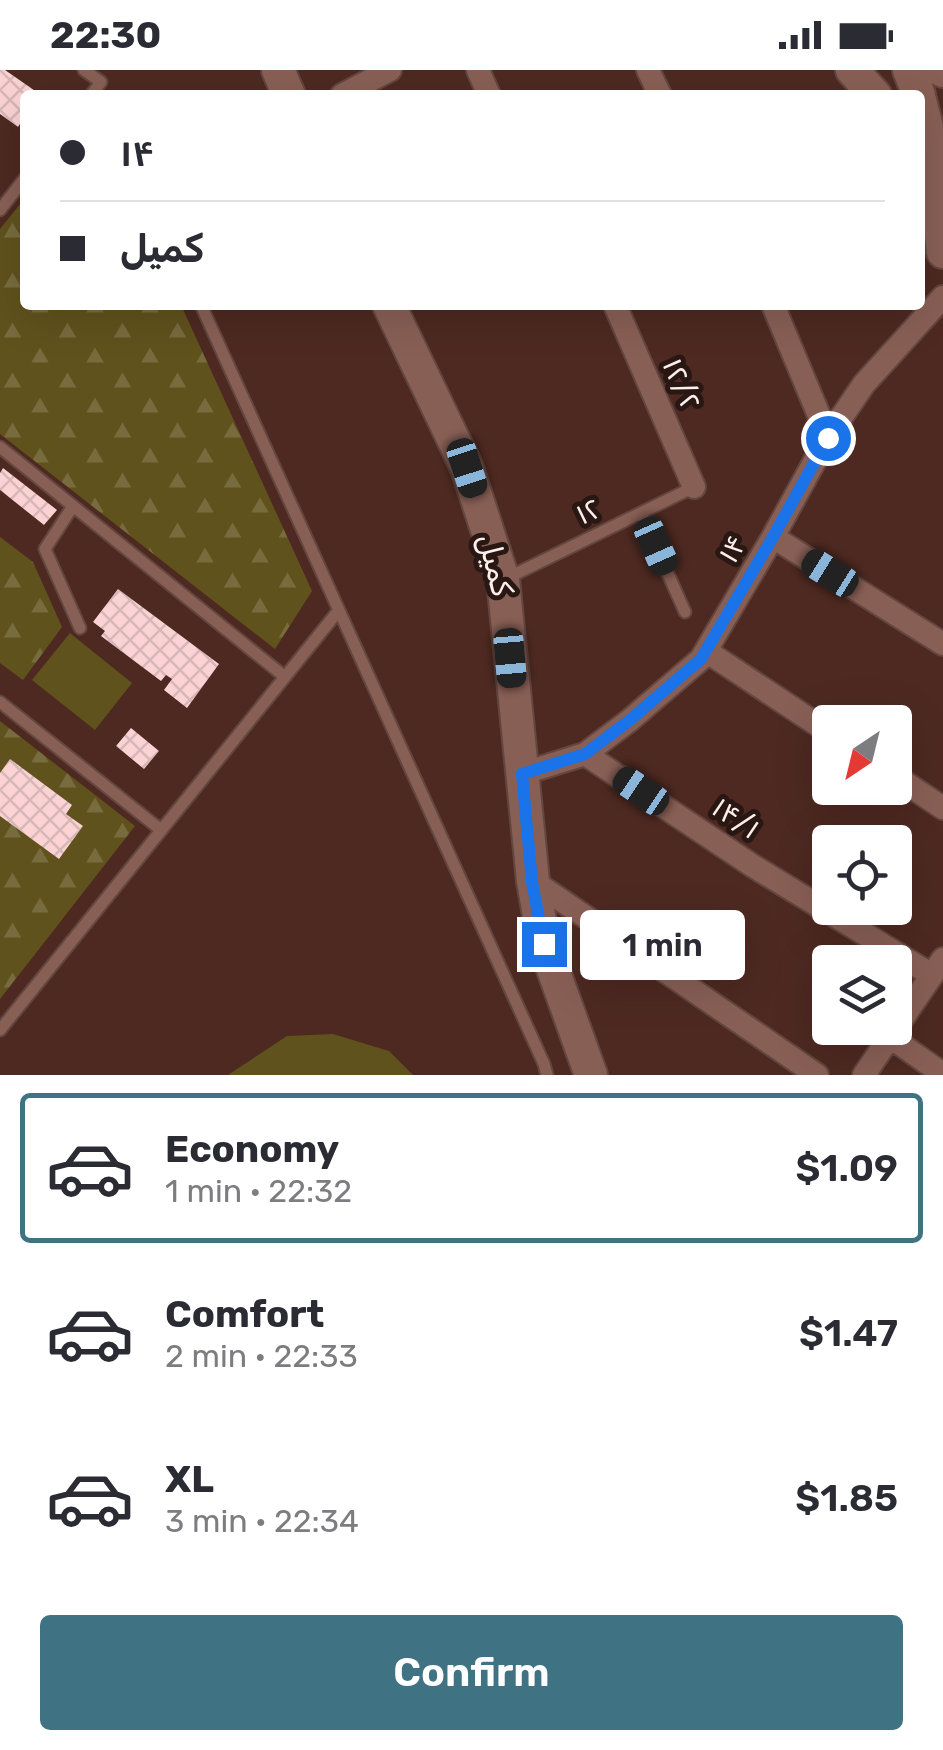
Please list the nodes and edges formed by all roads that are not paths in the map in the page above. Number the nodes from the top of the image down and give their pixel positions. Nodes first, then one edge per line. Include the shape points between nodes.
1 (84, 70) edge
2 (390, 70) edge
3 (852, 70) edge
4 (98, 76) edge
5 (352, 90) edge
6 (871, 90) edge
7 (925, 122) edge
8 (931, 147) edge
9 (20, 184) edge
10 (0, 210) edge
11 (943, 252) edge
12 (943, 297) edge
13 (203, 310) edge
14 (391, 310) edge
15 (617, 310) edge
16 (774, 310) edge
17 (828, 438) junction
18 (0, 447) edge
19 (694, 487) joint
20 (73, 506) junction
21 (641, 513) junction
22 (773, 537) junction
23 (503, 580) junction
24 (339, 610) junction
25 (685, 612) dead end
26 (80, 628) dead end
27 (943, 644) edge
28 (706, 650) junction
29 (285, 677) junction
30 (0, 702) edge
31 (812, 720) edge
32 (585, 754) junction
33 (522, 774) junction
34 (912, 787) edge
35 (943, 808) edge
36 (161, 830) junction
37 (532, 882) junction
38 (938, 967) edge
39 (912, 1004) edge
40 (0, 1030) edge
41 (884, 1045) edge
42 (903, 1045) edge
43 (943, 1074) edge
44 (547, 1075) edge
45 (591, 1075) edge
46 (817, 1075) edge
47 (864, 1075) edge

1 - 4 lane
2 - 5 street
3 - 6 street
7 - 8 street
8 - 11 street
9 - 10 lane
12 - 17 street, ۱۴ via 864,384
13 - 24 lane
14 - 23 street, کمیل via 467,468
15 - 19 street, ۱۲/۲
16 - 17 street
17 - 22 street, ۱۴
18 - 20 lane
19 - 21 lane, ۱۲
20 - 26 lane via 45,549
20 - 29 lane
21 - 23 lane, ۱۲
21 - 25 lane
22 - 27 street
22 - 28 street, ۱۴
23 - 33 street, کمیل
24 - 29 lane
24 - 44 lane
28 - 31 street
28 - 32 street, ۱۴ via 687,673
29 - 36 lane
30 - 36 lane
32 - 33 street, ۱۴
32 - 38 street, ۱۴/۱ via 754,866
33 - 37 street, کمیل
34 - 35 street
36 - 40 lane
37 - 45 street, کمیل via 544,944
37 - 46 street
38 - 39 street
41 - 47 street
42 - 43 street

